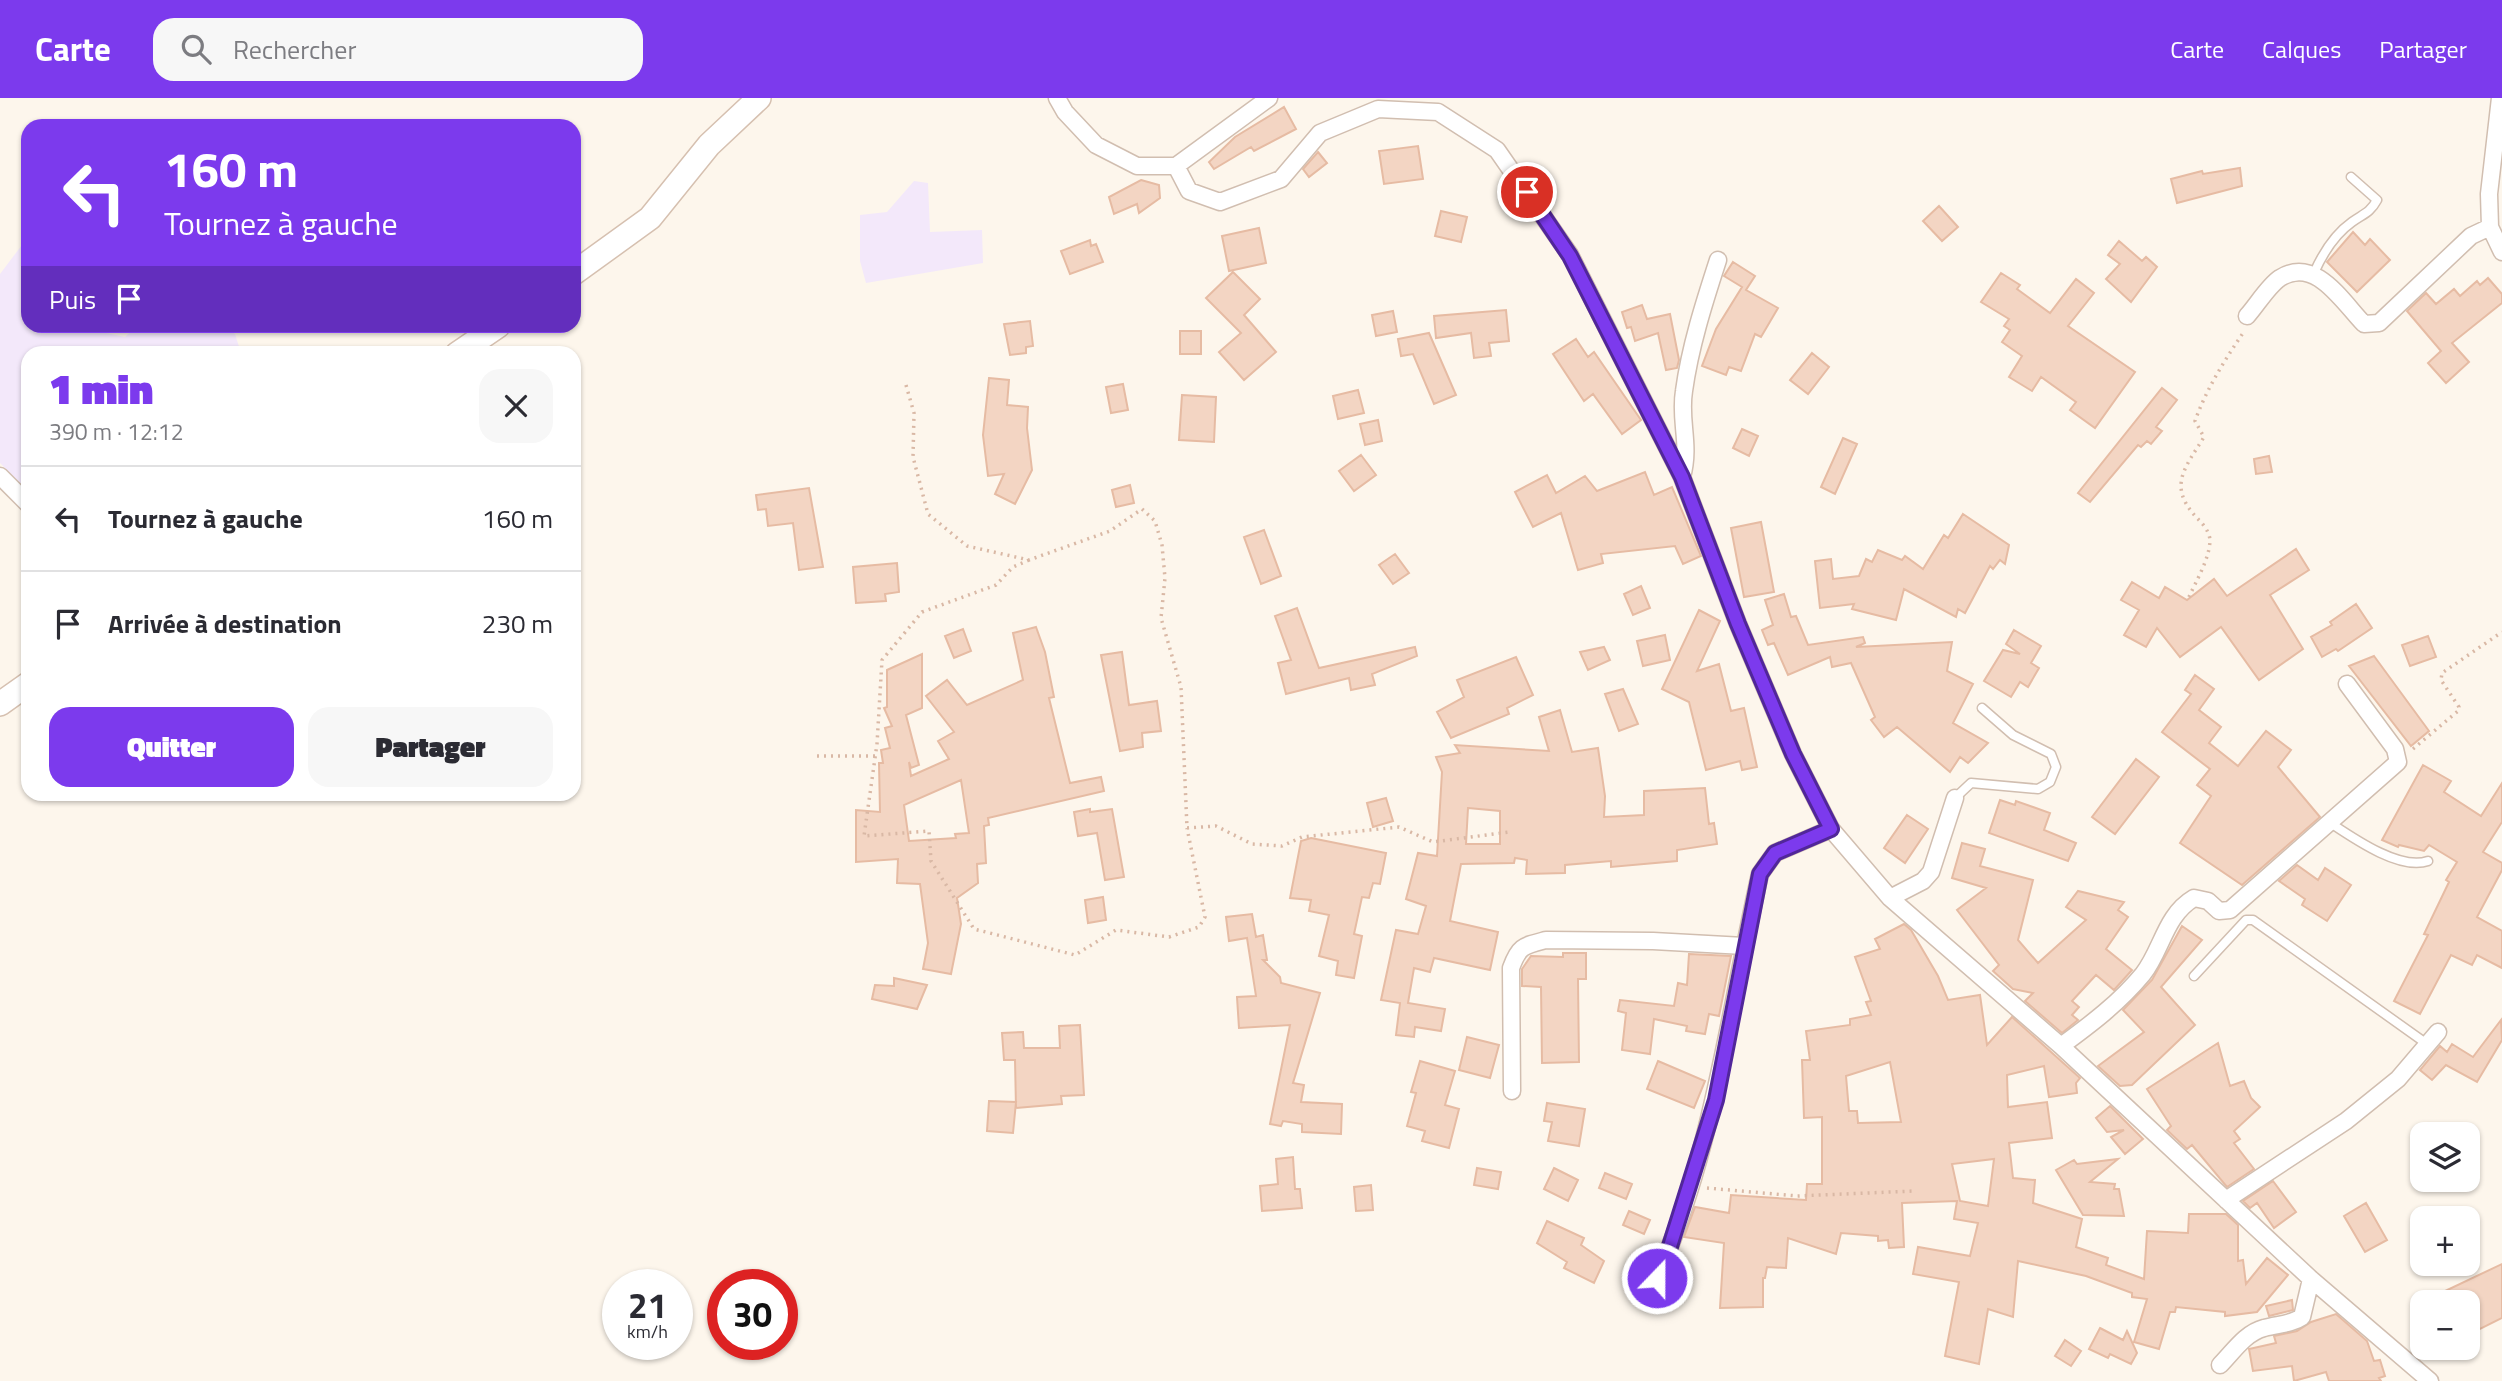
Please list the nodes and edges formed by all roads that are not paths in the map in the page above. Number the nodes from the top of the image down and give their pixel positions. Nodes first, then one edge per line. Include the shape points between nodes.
1 (1057, 98) edge
2 (1269, 98) edge
3 (2500, 98) edge
4 (753, 100) edge
5 (1175, 166) junction
6 (2351, 177) dead end
7 (2490, 227) junction
8 (2502, 252) edge
9 (1718, 260) dead end
10 (581, 268) edge
11 (2314, 273) junction
12 (2247, 316) road end
13 (488, 333) edge
14 (469, 346) edge
15 (0, 476) edge
16 (1682, 477) junction
17 (21, 497) edge
18 (2347, 684) dead end
19 (21, 689) edge
20 (0, 704) edge
21 (1982, 708) dead end
22 (1955, 798) joint
23 (2329, 822) junction
24 (1831, 829) junction
25 (2428, 861) dead end
26 (1890, 898) junction
27 (1744, 946) junction
28 (2194, 976) dead end
29 (2432, 1038) joint
30 (2061, 1046) junction
31 (1512, 1091) dead end
32 (2226, 1200) junction
33 (2311, 1279) junction
34 (1648, 1297) dead end
35 (2220, 1365) dead end
36 (2431, 1381) edge

1 - 5 street via 1096,145 1137,166
2 - 5 street
3 - 7 street via 2488,194
4 - 10 street via 709,145 650,218
5 - 16 street via 1189,191 1220,202 1281,178 1320,132 1378,109 1438,112 1497,150 1570,256
6 - 11 lane via 2377,200 2371,211 2350,223
7 - 8 street
7 - 11 street via 2471,236 2379,323 2364,324
9 - 16 street via 1699,318 1683,394 1688,457
11 - 12 street via 2299,270 2278,279
13 - 14 street
15 - 17 street
16 - 24 street via 1793,754
18 - 23 street via 2395,748 2398,762
19 - 20 street
21 - 22 lane via 2013,735 2051,754 2056,767 2050,782 2038,789 1971,783
22 - 26 street via 1931,872
23 - 25 lane via 2403,862
23 - 30 street via 2230,910 2219,911 2208,901 2194,898 2182,905 2145,972 2105,1014
24 - 26 street
24 - 27 street via 1775,853 1760,874
26 - 30 street
27 - 31 street via 1546,940 1528,944 1517,951 1511,968
27 - 34 street via 1716,1100 1666,1259
28 - 29 lane via 2246,920 2253,920
29 - 32 street via 2398,1079 2346,1121
30 - 32 street
32 - 33 street
33 - 35 street via 2302,1317 2248,1335
33 - 36 street

